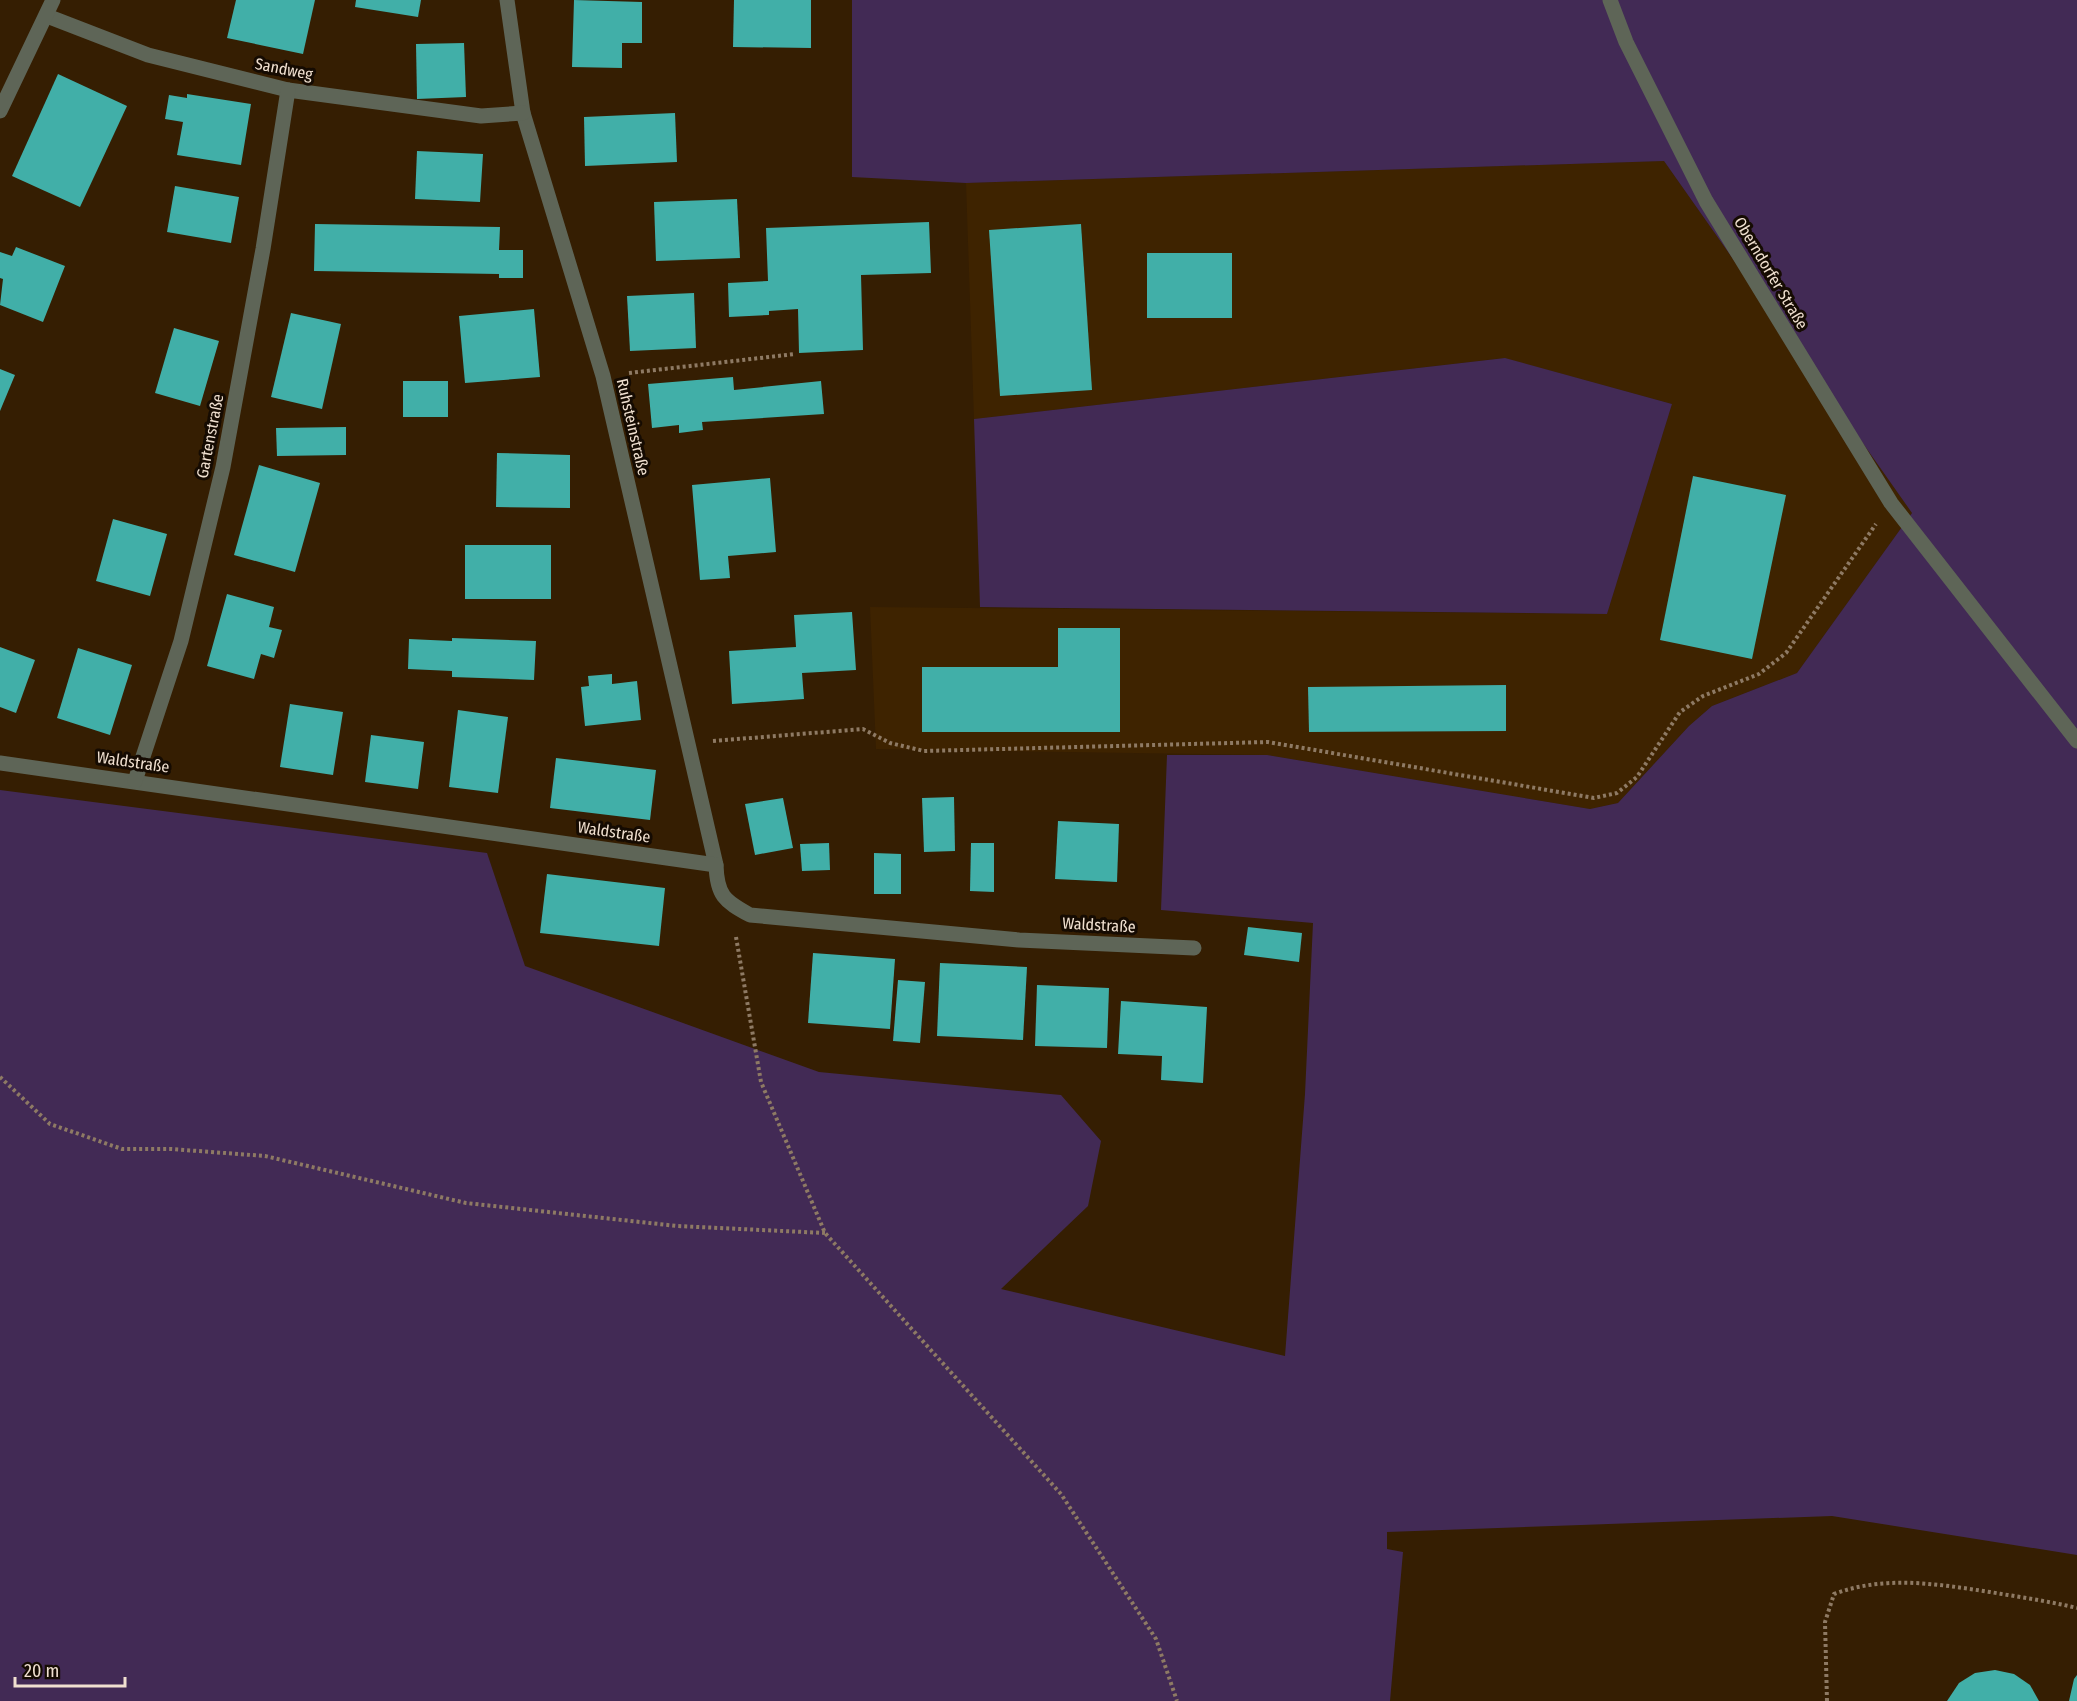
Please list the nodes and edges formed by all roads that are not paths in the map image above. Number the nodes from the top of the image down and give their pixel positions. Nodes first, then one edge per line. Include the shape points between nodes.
1 (53, 0) edge
2 (507, 0) edge
3 (1610, 0) edge
4 (47, 16) junction
5 (288, 90) junction
6 (0, 111) edge
7 (523, 113) junction
8 (2077, 741) edge
9 (0, 763) edge
10 (135, 781) junction
11 (716, 865) junction
12 (1194, 948) dead end

1 - 4 street
2 - 7 street, Ruhsteinstraße
3 - 8 street, Oberndorfer Straße via 1626,42 1706,201 1891,503
4 - 5 street, Sandweg via 148,55
4 - 6 street
5 - 7 street, Sandweg via 481,116
5 - 10 street, Gartenstraße via 223,467 181,641
7 - 11 street, Ruhsteinstraße via 603,376
9 - 10 street, Waldstraße
10 - 11 street, Waldstraße
11 - 12 street, Waldstraße via 717,888 730,904 750,915 1019,940

